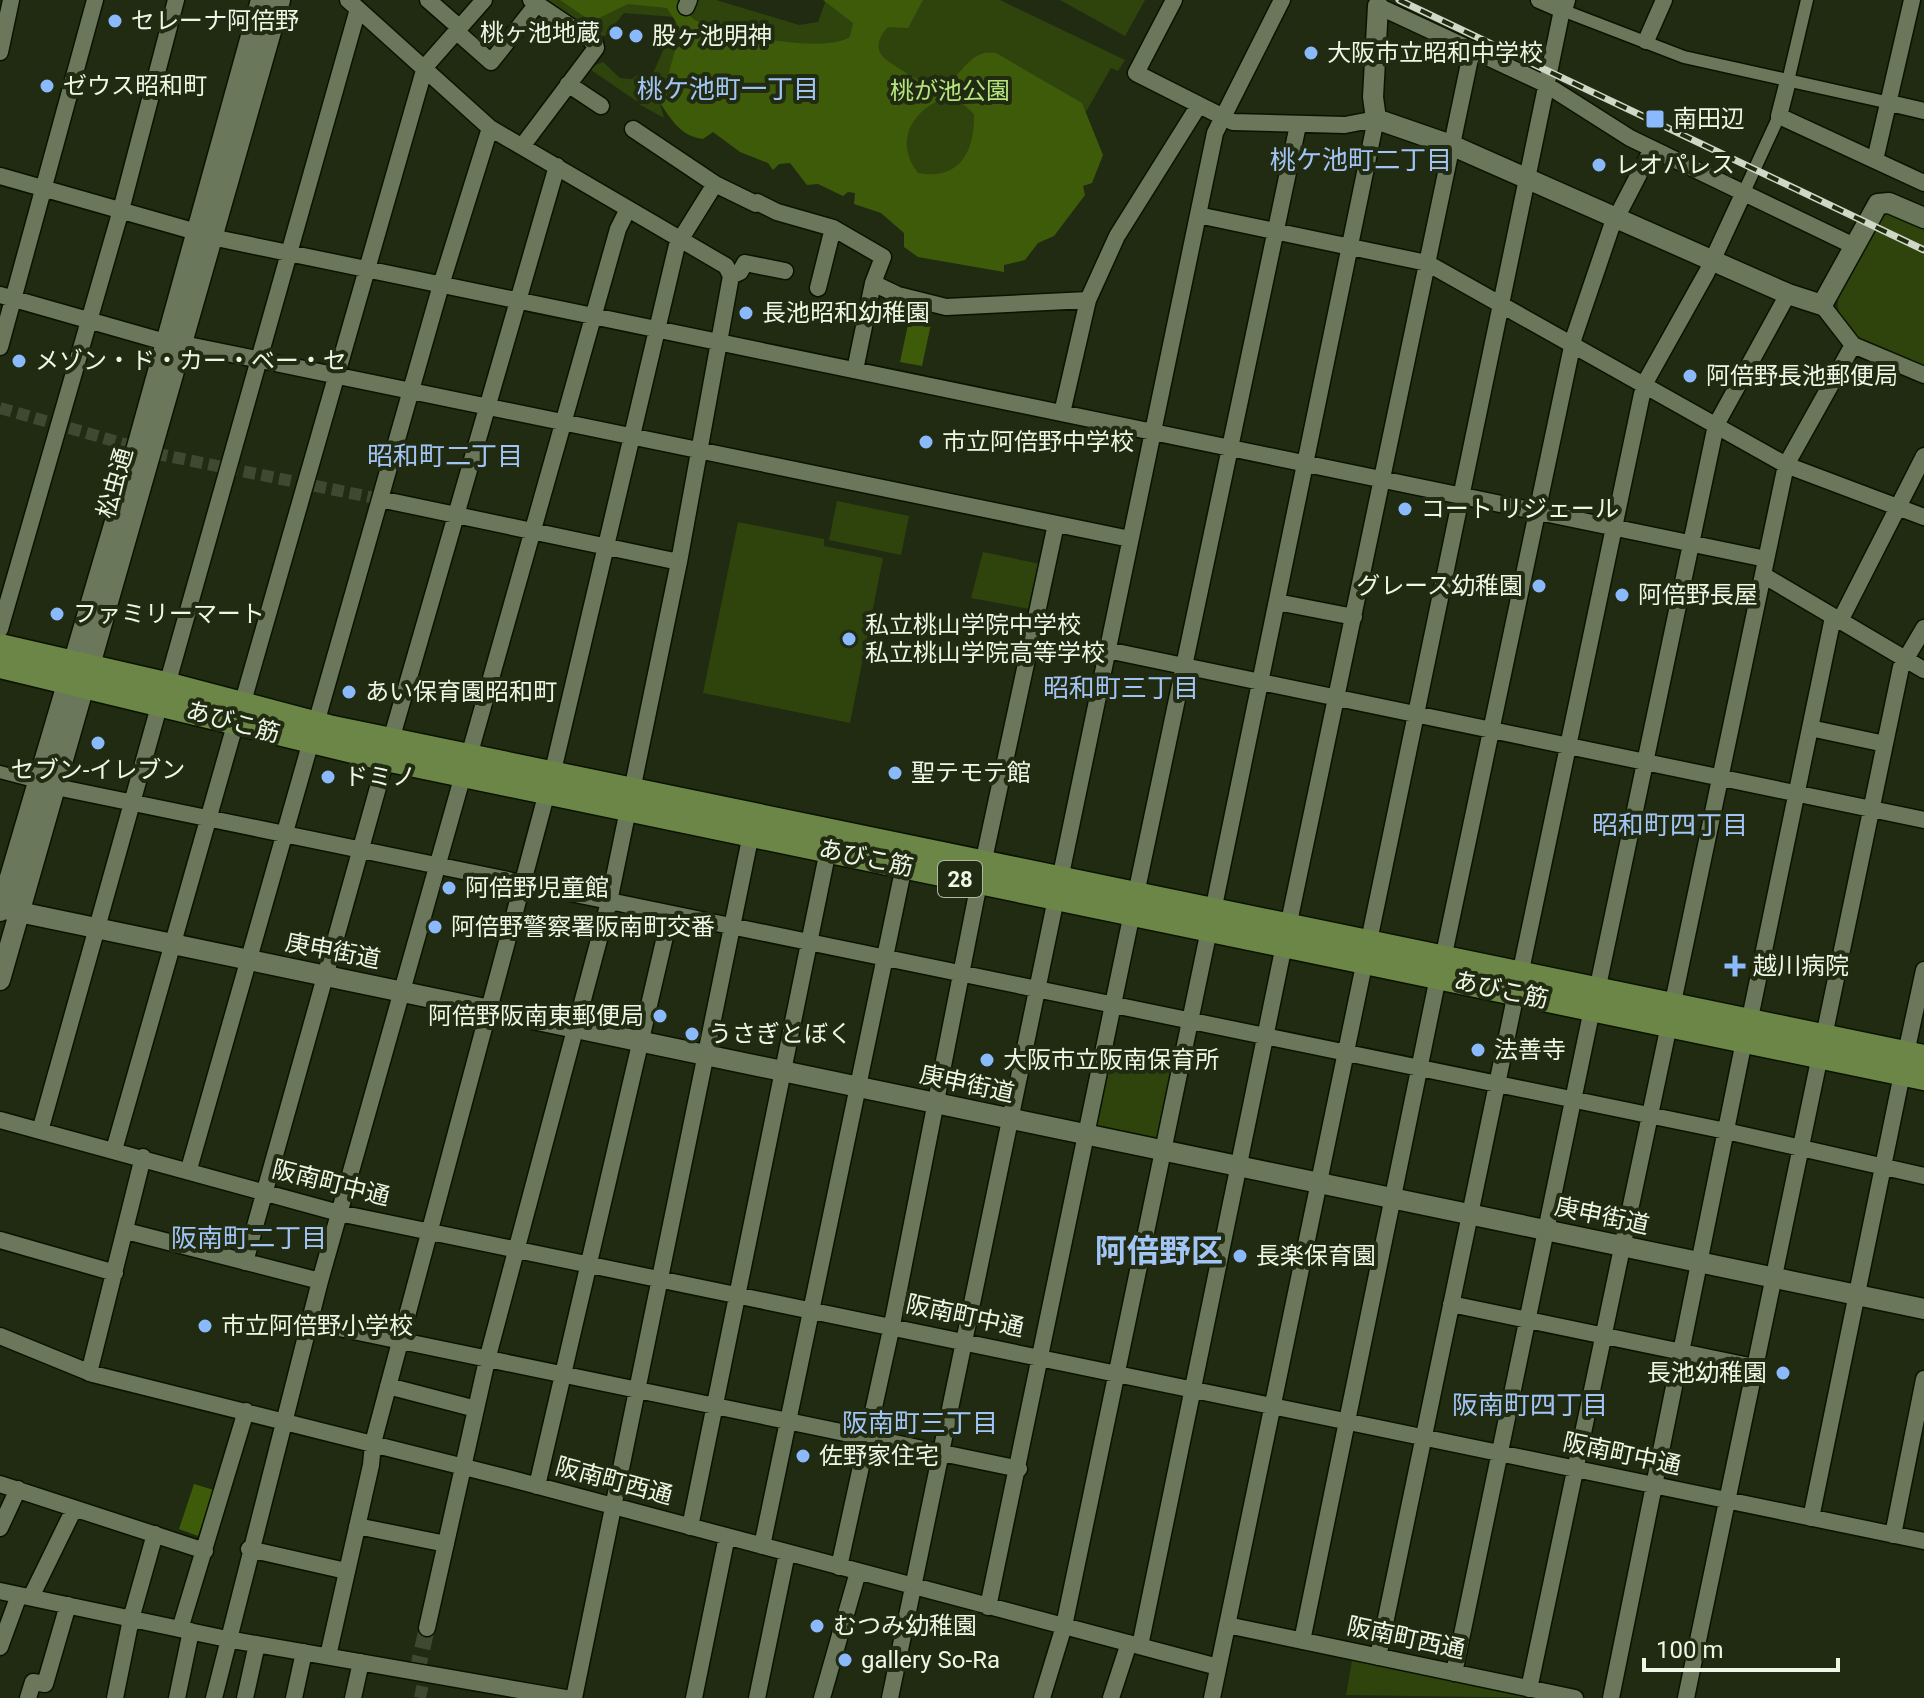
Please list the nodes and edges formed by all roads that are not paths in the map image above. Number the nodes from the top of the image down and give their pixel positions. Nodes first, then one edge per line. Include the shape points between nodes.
1 (10, 0) edge
2 (95, 0) edge
3 (176, 0) edge
4 (261, 0) edge
5 (280, 0) edge
6 (428, 0) edge
7 (484, 0) edge
8 (1174, 0) edge
9 (1282, 0) edge
10 (1539, 0) edge
11 (1664, 0) edge
12 (1807, 0) edge
13 (1912, 0) edge
14 (534, 2) edge
15 (1378, 3) edge
16 (353, 4) edge
17 (1564, 5) edge
18 (0, 6) edge
19 (459, 30) junction
20 (1646, 41) junction
21 (1472, 49) junction
22 (0, 52) edge
23 (425, 67) junction
24 (1788, 81) junction
25 (568, 84) junction
26 (1545, 84) junction
27 (1890, 103) junction
28 (1199, 105) junction
29 (601, 106) dead end
30 (1924, 111) edge
31 (1779, 116) junction
32 (1222, 117) junction
33 (1376, 119) junction
34 (1298, 125) junction
35 (490, 128) junction
36 (633, 129) dead end
37 (523, 145) junction
38 (1451, 145) junction
39 (1652, 149) junction
40 (1875, 160) junction
41 (557, 166) junction
42 (0, 176) edge
43 (1525, 179) junction
44 (1924, 183) edge
45 (715, 184) junction
46 (45, 188) junction
47 (1744, 192) junction
48 (628, 209) junction
49 (121, 210) junction
50 (1198, 215) junction
51 (1616, 218) junction
52 (1924, 218) edge
53 (833, 228) junction
54 (1277, 231) junction
55 (205, 235) junction
56 (683, 240) junction
57 (1852, 245) junction
58 (1351, 247) junction
59 (290, 254) junction
60 (1713, 261) junction
61 (1427, 263) junction
62 (366, 270) junction
63 (785, 271) dead end
64 (731, 276) junction
65 (873, 283) junction
66 (441, 285) junction
67 (818, 288) dead end
68 (1788, 294) junction
69 (7, 297) edge
70 (517, 300) junction
71 (1088, 300) junction
72 (1500, 303) junction
73 (1822, 305) junction
74 (593, 317) junction
75 (89, 321) junction
76 (659, 329) junction
77 (718, 341) junction
78 (174, 343) junction
79 (0, 344) edge
80 (1572, 344) junction
81 (1853, 345) junction
82 (259, 360) junction
83 (855, 370) junction
84 (1924, 375) edge
85 (335, 376) junction
86 (1644, 386) junction
87 (412, 392) junction
88 (488, 407) junction
89 (1062, 413) junction
90 (563, 422) junction
91 (1716, 425) junction
92 (1153, 431) junction
93 (632, 436) junction
94 (1230, 448) junction
95 (698, 449) junction
96 (1924, 456) edge
97 (1307, 464) junction
98 (1786, 465) junction
99 (1381, 480) junction
100 (1460, 495) junction
101 (380, 499) junction
102 (1900, 508) junction
103 (1537, 511) junction
104 (458, 516) junction
105 (1924, 517) edge
106 (1056, 524) junction
107 (1614, 527) junction
108 (532, 531) junction
109 (1130, 539) junction
110 (1689, 543) junction
111 (608, 547) junction
112 (679, 562) junction
113 (1765, 567) junction
114 (1277, 602) junction
115 (1354, 617) junction
116 (1837, 619) junction
117 (1924, 628) edge
118 (0, 629) edge
119 (0, 646) edge
120 (1107, 650) junction
121 (1906, 659) junction
122 (0, 666) edge
123 (1184, 666) junction
124 (1924, 670) edge
125 (78, 674) junction
126 (1262, 682) junction
127 (163, 694) junction
128 (1336, 698) junction
129 (1413, 714) junction
130 (239, 715) junction
131 (1810, 728) junction
132 (1493, 730) junction
133 (314, 733) junction
134 (1885, 744) junction
135 (1568, 746) junction
136 (389, 750) junction
137 (1644, 762) junction
138 (466, 766) junction
139 (0, 772) edge
140 (1721, 778) junction
141 (550, 783) junction
142 (47, 784) junction
143 (1797, 794) junction
144 (631, 800) junction
145 (131, 803) junction
146 (1871, 809) junction
147 (208, 819) junction
148 (1924, 820) edge
149 (751, 834) junction
150 (284, 835) junction
151 (828, 850) junction
152 (361, 851) junction
153 (904, 866) junction
154 (438, 867) junction
155 (981, 874) junction
156 (522, 884) junction
157 (1058, 888) junction
158 (609, 902) junction
159 (1134, 903) junction
160 (5, 910) edge
161 (670, 915) junction
162 (1211, 920) junction
163 (733, 928) junction
164 (96, 930) junction
165 (1286, 936) junction
166 (809, 944) junction
167 (172, 945) junction
168 (1364, 952) junction
169 (886, 960) junction
170 (250, 961) junction
171 (1441, 968) junction
172 (1924, 970) edge
173 (962, 975) junction
174 (324, 976) junction
175 (0, 980) edge
176 (1518, 984) junction
177 (1038, 991) junction
178 (403, 992) junction
179 (1594, 1000) junction
180 (1114, 1007) junction
181 (489, 1010) junction
182 (1670, 1016) junction
183 (1191, 1022) junction
184 (574, 1027) junction
185 (1747, 1032) junction
186 (1267, 1038) junction
187 (639, 1042) junction
188 (1823, 1047) junction
189 (1343, 1053) junction
190 (707, 1057) junction
191 (1914, 1066) edge
192 (1419, 1068) junction
193 (783, 1073) junction
194 (1497, 1084) junction
195 (859, 1088) junction
196 (1573, 1100) junction
197 (935, 1103) junction
198 (1650, 1115) junction
199 (1011, 1119) junction
200 (0, 1120) edge
201 (40, 1131) junction
202 (1726, 1131) junction
203 (1087, 1135) junction
204 (114, 1150) junction
205 (1802, 1150) junction
206 (1164, 1151) junction
207 (143, 1157) junction
208 (1241, 1167) junction
209 (1884, 1167) junction
210 (189, 1169) junction
211 (1924, 1176) edge
212 (1317, 1183) junction
213 (262, 1192) junction
214 (1393, 1198) junction
215 (339, 1213) junction
216 (1470, 1215) junction
217 (430, 1230) junction
218 (1546, 1230) junction
219 (126, 1231) junction
220 (0, 1240) edge
221 (1623, 1247) junction
222 (517, 1248) junction
223 (245, 1262) junction
224 (590, 1263) junction
225 (1700, 1263) junction
226 (115, 1273) junction
227 (660, 1277) junction
228 (1774, 1277) junction
229 (320, 1281) junction
230 (738, 1293) junction
231 (1857, 1294) junction
232 (1451, 1304) junction
233 (814, 1309) junction
234 (1924, 1309) edge
235 (1527, 1320) junction
236 (310, 1322) junction
237 (892, 1325) junction
238 (1603, 1335) junction
239 (0, 1336) edge
240 (966, 1341) junction
241 (400, 1342) junction
242 (1682, 1351) junction
243 (1043, 1357) junction
244 (487, 1360) junction
245 (1754, 1367) junction
246 (89, 1373) junction
247 (1118, 1373) junction
248 (563, 1376) junction
249 (1924, 1379) edge
250 (388, 1386) junction
251 (1193, 1388) junction
252 (638, 1391) junction
253 (1271, 1405) junction
254 (714, 1407) junction
255 (476, 1409) junction
256 (246, 1411) junction
257 (284, 1420) junction
258 (1347, 1421) junction
259 (790, 1422) junction
260 (1424, 1437) junction
261 (866, 1438) junction
262 (373, 1443) junction
263 (943, 1453) junction
264 (1499, 1453) junction
265 (461, 1467) junction
266 (1576, 1468) junction
267 (1019, 1469) junction
268 (0, 1484) edge
269 (1655, 1485) junction
270 (537, 1486) junction
271 (18, 1489) junction
272 (1726, 1500) junction
273 (614, 1506) junction
274 (74, 1509) junction
275 (1811, 1518) junction
276 (357, 1526) junction
277 (690, 1527) junction
278 (0, 1528) edge
279 (155, 1534) junction
280 (1893, 1535) junction
281 (727, 1536) junction
282 (1924, 1541) edge
283 (446, 1544) junction
284 (762, 1546) junction
285 (249, 1549) junction
286 (205, 1551) junction
287 (787, 1553) junction
288 (839, 1567) junction
289 (346, 1571) junction
290 (858, 1572) junction
291 (915, 1588) junction
292 (0, 1591) edge
293 (25, 1596) junction
294 (68, 1605) junction
295 (988, 1607) junction
296 (131, 1619) junction
297 (1227, 1625) junction
298 (1064, 1626) junction
299 (427, 1628) tunnel mouth
300 (185, 1630) junction
301 (227, 1639) junction
302 (1302, 1641) junction
303 (257, 1644) junction
304 (1135, 1644) junction
305 (0, 1647) edge
306 (304, 1652) junction
307 (328, 1656) junction
308 (1378, 1657) junction
309 (361, 1662) junction
310 (1218, 1667) junction
311 (1454, 1673) junction
312 (1529, 1689) junction
313 (28, 1698) edge
314 (115, 1698) edge
315 (177, 1698) edge
316 (214, 1698) edge
317 (245, 1698) edge
318 (294, 1698) edge
319 (353, 1698) edge
320 (565, 1698) edge
321 (574, 1698) edge
322 (694, 1698) edge
323 (757, 1698) edge
324 (822, 1698) edge
325 (890, 1698) edge
326 (1042, 1698) edge
327 (1111, 1698) edge
328 (1212, 1698) edge
329 (1575, 1698) edge
330 (1611, 1698) edge
331 (1686, 1698) edge

1 - 18 street
1 - 22 street
2 - 46 street
3 - 49 street
4 - 55 street, 松虫通
5 - 55 street, 松虫通
6 - 19 street
7 - 19 street
8 - 28 street via 1136,73
9 - 32 street
10 - 17 street
11 - 20 street
12 - 24 street
13 - 27 street
14 - 19 street via 491,62
14 - 25 street via 595,43
15 - 21 street
15 - 33 street
16 - 23 street
16 - 59 street
17 - 20 street
17 - 26 street
19 - 23 street
20 - 24 street via 1684,57
21 - 26 street
21 - 38 street
23 - 35 street
23 - 62 street
24 - 27 street
24 - 31 street
25 - 29 street
25 - 37 street
26 - 39 street
26 - 43 street
27 - 30 street
27 - 40 street
28 - 32 street
28 - 71 street via 1117,236
31 - 40 street
31 - 47 street
32 - 34 street
32 - 50 street
33 - 34 street
33 - 38 street
33 - 58 street
34 - 54 street
35 - 37 street
35 - 66 street
36 - 45 street
37 - 41 street
38 - 43 street
38 - 61 street
39 - 47 street
39 - 51 street
40 - 44 street
41 - 48 street
41 - 70 street
42 - 46 street
43 - 51 street
43 - 72 street
45 - 53 street via 756,204
45 - 56 street
46 - 49 street
46 - 69 street
47 - 57 street
47 - 60 street
48 - 56 street
48 - 74 street
49 - 55 street
49 - 75 street
50 - 54 street
50 - 92 street
51 - 60 street
51 - 80 street
52 - 57 street via 1889,203 1878,204
53 - 65 street via 883,257
53 - 67 street
54 - 58 street
54 - 94 street
55 - 59 street
55 - 78 street, 松虫通
56 - 64 street via 726,266
56 - 76 street via 677,245
57 - 73 street
58 - 61 street
58 - 97 street
59 - 62 street
59 - 82 street
60 - 68 street
60 - 86 street
61 - 72 street
61 - 99 street
62 - 66 street
62 - 85 street
63 - 64 street via 745,263
64 - 77 street
65 - 71 street via 946,307
65 - 83 street
66 - 70 street
66 - 87 street
68 - 73 street
68 - 91 street
69 - 75 street
69 - 79 street
70 - 74 street
70 - 88 street
71 - 89 street
72 - 80 street
72 - 100 street
73 - 81 street
74 - 76 street
74 - 90 street
75 - 78 street
75 - 118 street
76 - 77 street
76 - 93 street
77 - 83 street
77 - 95 street
78 - 82 street
78 - 125 street, 松虫通 via 137,447
80 - 86 street
80 - 103 street
81 - 84 street
81 - 98 street
82 - 85 street
82 - 127 street
83 - 89 street
85 - 87 street
85 - 130 street
86 - 91 street
86 - 107 street
87 - 88 street
87 - 101 street
88 - 90 street
88 - 104 street
89 - 92 street
90 - 93 street
90 - 108 street
91 - 98 street
91 - 110 street
92 - 94 street
92 - 109 street
93 - 95 street
93 - 111 street
94 - 97 street
94 - 123 street
95 - 106 street
95 - 112 street
96 - 102 street
97 - 99 street
97 - 114 street
98 - 102 street
98 - 113 street
99 - 100 street
99 - 115 street
100 - 103 street
100 - 129 street
101 - 104 street
101 - 133 street
102 - 105 street
102 - 116 street
103 - 107 street
103 - 132 street
104 - 108 street
104 - 136 street
106 - 109 street
106 - 155 street
107 - 110 street
107 - 135 street
108 - 111 street
108 - 138 street
109 - 120 street
110 - 113 street
110 - 137 street
111 - 112 street
111 - 141 street
112 - 144 street
113 - 116 street
113 - 140 street
114 - 115 street
114 - 126 street
115 - 128 street
116 - 121 street
116 - 131 street via 1832,622
117 - 121 street
119 - 125 main road, あびこ筋 / 28
120 - 123 street
120 - 157 street
121 - 124 street
121 - 134 street
122 - 125 main road, あびこ筋 / 28
123 - 126 street
123 - 159 street
125 - 127 main road, あびこ筋 / 28
125 - 142 street, 松虫通
126 - 128 street
126 - 162 street
127 - 130 main road, あびこ筋 / 28
127 - 145 street
128 - 129 street
128 - 165 street
129 - 132 street
129 - 168 street
130 - 133 main road, あびこ筋 / 28
130 - 147 street
131 - 134 street
131 - 143 street
132 - 135 street
132 - 171 street
133 - 136 main road, あびこ筋 / 28
133 - 150 street
134 - 146 street
135 - 137 street
135 - 176 street
136 - 138 main road, あびこ筋 / 28
136 - 152 street
137 - 140 street
137 - 179 street
138 - 141 main road, あびこ筋 / 28
138 - 154 street
139 - 142 street
140 - 143 street
140 - 182 street
141 - 144 main road, あびこ筋 / 28
141 - 156 street
142 - 145 street
142 - 160 street, 松虫通
143 - 146 street
143 - 185 street
144 - 149 main road, あびこ筋 / 28
144 - 155 main road, あびこ筋 / 28
144 - 158 street
145 - 147 street
145 - 164 street
146 - 148 street
146 - 188 street
147 - 150 street
147 - 167 street
149 - 151 main road, あびこ筋 / 28
149 - 163 street
150 - 152 street
150 - 170 street
151 - 153 main road, あびこ筋 / 28
151 - 166 street
152 - 154 street
152 - 174 street
153 - 155 main road, あびこ筋 / 28
153 - 169 street
154 - 156 street
154 - 178 street
155 - 157 main road, あびこ筋 / 28
155 - 173 street
156 - 158 street
156 - 181 street
157 - 159 main road, あびこ筋 / 28
157 - 177 street
158 - 161 street
158 - 184 street
159 - 162 main road, あびこ筋 / 28
159 - 180 street
160 - 164 street, 庚申街道
160 - 175 street, 松虫通
161 - 163 street
161 - 187 street
162 - 165 main road, あびこ筋 / 28
162 - 183 street
163 - 166 street
163 - 190 street
164 - 167 street, 庚申街道
164 - 201 street
165 - 168 main road, あびこ筋 / 28
165 - 186 street
166 - 169 street
166 - 193 street
167 - 170 street, 庚申街道
167 - 204 street
168 - 171 main road, あびこ筋 / 28
168 - 189 street
169 - 173 street
169 - 195 street
170 - 174 street, 庚申街道
170 - 210 street
171 - 176 main road, あびこ筋 / 28
171 - 192 street
172 - 191 street
173 - 177 street
173 - 197 street
174 - 178 street, 庚申街道
174 - 213 street
176 - 179 main road, あびこ筋 / 28
176 - 194 street
177 - 180 street
177 - 199 street
178 - 181 street, 庚申街道
178 - 215 street
179 - 182 main road, あびこ筋 / 28
179 - 196 street
180 - 183 street
180 - 203 street
181 - 184 street, 庚申街道
181 - 217 street
182 - 185 main road, あびこ筋 / 28
182 - 198 street
183 - 186 street
183 - 206 street
184 - 187 street, 庚申街道
184 - 222 street
185 - 188 main road, あびこ筋 / 28
185 - 202 street
186 - 189 street
186 - 208 street
187 - 190 street, 庚申街道
187 - 224 street
188 - 191 main road, あびこ筋 / 28
188 - 205 street
189 - 192 street
189 - 212 street
190 - 193 street, 庚申街道
190 - 227 street
191 - 209 street
192 - 194 street
192 - 214 street
193 - 195 street, 庚申街道
193 - 230 street
194 - 196 street
194 - 216 street
195 - 197 street, 庚申街道
195 - 233 street
196 - 198 street
196 - 218 street
197 - 199 street, 庚申街道
197 - 237 street
198 - 202 street
198 - 221 street
199 - 203 street, 庚申街道
199 - 240 street
200 - 201 street, 阪南町中通
201 - 204 street, 阪南町中通
202 - 205 street
202 - 225 street
203 - 206 street, 庚申街道
203 - 243 street
204 - 207 street, 阪南町中通
205 - 209 street
205 - 228 street
206 - 208 street, 庚申街道
206 - 247 street
207 - 210 street, 阪南町中通
207 - 219 street
208 - 212 street, 庚申街道
208 - 251 street
209 - 211 street
209 - 231 street
210 - 213 street, 阪南町中通
212 - 214 street, 庚申街道
212 - 253 street
213 - 215 street, 阪南町中通
213 - 223 street
214 - 216 street, 庚申街道
214 - 258 street
215 - 217 street, 阪南町中通
215 - 229 street
216 - 218 street, 庚申街道
216 - 232 street
217 - 222 street, 阪南町中通
217 - 241 street
218 - 221 street, 庚申街道
218 - 235 street
219 - 223 street
219 - 226 street
220 - 226 street
221 - 225 street, 庚申街道
221 - 238 street
222 - 224 street, 阪南町中通
222 - 244 street
223 - 229 street
224 - 227 street, 阪南町中通
224 - 248 street
225 - 228 street, 庚申街道
225 - 242 street
226 - 246 street
227 - 230 street, 阪南町中通
227 - 252 street
228 - 231 street, 庚申街道
228 - 245 street
229 - 236 street
230 - 233 street, 阪南町中通
230 - 254 street
231 - 234 street, 庚申街道
231 - 275 street
232 - 235 street
232 - 260 street
233 - 237 street, 阪南町中通
233 - 259 street
235 - 238 street
235 - 264 street
236 - 241 street
236 - 257 street
237 - 240 street, 阪南町中通
237 - 261 street
238 - 242 street
238 - 266 street
239 - 246 street, 阪南町西通
240 - 243 street, 阪南町中通
240 - 263 street
241 - 244 street
241 - 250 street
242 - 245 street
242 - 269 street
243 - 247 street, 阪南町中通
243 - 267 street
244 - 248 street
244 - 255 street
245 - 272 street
246 - 256 street, 阪南町西通
247 - 251 street, 阪南町中通
247 - 298 street
248 - 252 street
248 - 270 street
249 - 280 street
250 - 255 street
250 - 262 street
251 - 253 street, 阪南町中通
251 - 304 street
252 - 254 street
252 - 273 street
253 - 258 street, 阪南町中通
253 - 297 street
254 - 259 street
254 - 277 street
255 - 265 street
256 - 257 street, 阪南町西通
256 - 286 street
257 - 262 street, 阪南町西通
257 - 285 street
258 - 260 street, 阪南町中通
258 - 302 street
259 - 261 street
259 - 284 street
260 - 264 street, 阪南町中通
260 - 308 street
261 - 263 street
261 - 288 street
262 - 265 street, 阪南町西通
262 - 276 street
263 - 267 street
263 - 291 street
264 - 266 street, 阪南町中通
264 - 311 street
265 - 270 street, 阪南町西通
265 - 283 street
266 - 269 street, 阪南町中通
266 - 312 street
267 - 295 street
268 - 271 street
269 - 272 street, 阪南町中通
269 - 330 street
270 - 273 street, 阪南町西通
271 - 274 street
271 - 278 street
272 - 275 street, 阪南町中通
272 - 331 street
273 - 277 street, 阪南町西通
273 - 321 street
274 - 279 street
274 - 293 street
275 - 280 street, 阪南町中通
276 - 283 street
276 - 289 street
277 - 281 street, 阪南町西通
279 - 286 street
279 - 296 street
280 - 282 street, 阪南町中通
281 - 284 street, 阪南町西通
281 - 322 street
283 - 299 street
284 - 287 street, 阪南町西通
285 - 289 street
285 - 301 street
286 - 300 street
287 - 288 street, 阪南町西通
287 - 323 street
288 - 290 street, 阪南町西通
289 - 307 street
290 - 291 street, 阪南町西通
290 - 324 street
291 - 295 street, 阪南町西通
291 - 325 street
292 - 293 street
293 - 294 street
293 - 305 street
294 - 296 street
294 - 313 street via 45,1684 33,1682
295 - 298 street, 阪南町西通
296 - 300 street
296 - 314 street
297 - 302 street, 阪南町西通
297 - 310 street
298 - 304 street, 阪南町西通
298 - 326 street
300 - 301 street
300 - 315 street
301 - 303 street
301 - 316 street
302 - 308 street, 阪南町西通
303 - 306 street
303 - 317 street
304 - 310 street, 阪南町西通
304 - 327 street
306 - 307 street
306 - 318 street
307 - 309 street
308 - 311 street, 阪南町西通
309 - 319 street
309 - 320 street
310 - 328 street
311 - 312 street, 阪南町西通
312 - 329 street, 阪南町西通

